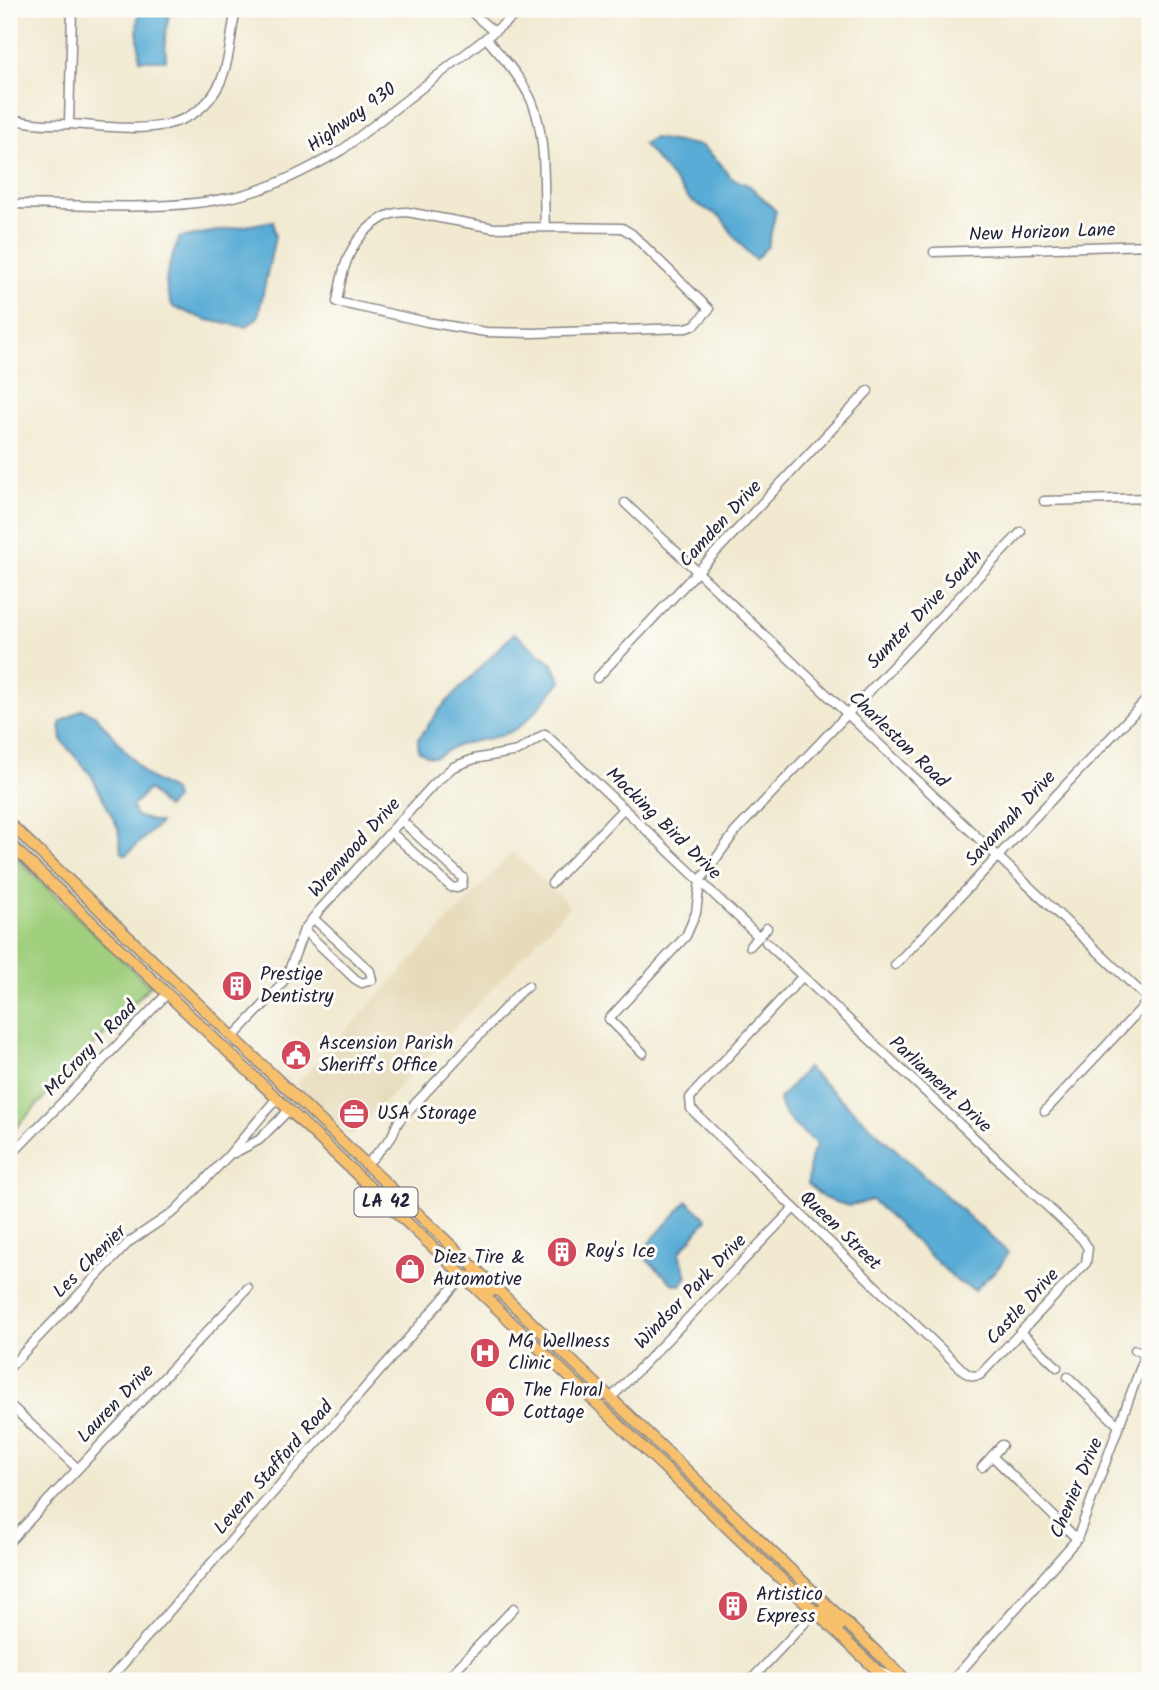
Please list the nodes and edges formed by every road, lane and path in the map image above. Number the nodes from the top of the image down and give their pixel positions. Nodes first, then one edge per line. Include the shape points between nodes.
1 (72, 9) edge
2 (236, 9) edge
3 (468, 9) edge
4 (523, 9) edge
5 (494, 32) junction
6 (486, 37) junction
7 (9, 118) edge
8 (69, 124) junction
9 (9, 204) edge
10 (545, 227) junction
11 (1150, 245) edge
12 (934, 252) dead end
13 (868, 391) dead end
14 (1150, 498) edge
15 (1044, 501) dead end
16 (625, 503) dead end
17 (1021, 532) dead end
18 (698, 572) junction
19 (597, 678) dead end
20 (1150, 696) edge
21 (848, 713) junction
22 (545, 734) joint
23 (624, 808) junction
24 (402, 821) junction
25 (9, 823) edge
26 (392, 832) junction
27 (9, 843) edge
28 (998, 856) junction
29 (699, 881) junction
30 (552, 883) dead end
31 (82, 914) junction
32 (313, 918) junction
33 (767, 928) dead end
34 (304, 930) junction
35 (762, 940) junction
36 (750, 946) dead end
37 (142, 951) junction
38 (895, 965) dead end
39 (802, 977) junction
40 (528, 986) dead end
41 (167, 994) junction
42 (1150, 1000) edge
43 (233, 1037) junction
44 (643, 1053) dead end
45 (277, 1098) junction
46 (289, 1110) junction
47 (1045, 1111) dead end
48 (321, 1134) junction
49 (228, 1156) junction
50 (9, 1157) edge
51 (367, 1164) junction
52 (388, 1185) junction
53 (794, 1209) junction
54 (1089, 1252) joint
55 (463, 1276) junction
56 (248, 1288) dead end
57 (507, 1299) junction
58 (1021, 1332) junction
59 (1135, 1350) dead end
60 (546, 1354) junction
61 (1148, 1354) edge
62 (1057, 1367) dead end
63 (9, 1368) edge
64 (973, 1376) joint
65 (1068, 1377) dead end
66 (592, 1380) junction
67 (611, 1398) junction
68 (9, 1404) edge
69 (1119, 1426) junction
70 (1002, 1445) dead end
71 (992, 1456) junction
72 (982, 1466) dead end
73 (77, 1468) junction
74 (1077, 1539) junction
75 (9, 1542) edge
76 (513, 1608) dead end
77 (815, 1612) junction
78 (864, 1641) junction
79 (874, 1668) junction
80 (108, 1681) edge
81 (445, 1681) edge
82 (750, 1681) edge
83 (888, 1681) edge
84 (896, 1681) edge
85 (907, 1681) edge
86 (952, 1681) edge

1 - 8 street
2 - 8 street via 220,82 201,109 166,126
3 - 5 street
4 - 5 street, Highway 930
5 - 6 street, Highway 930
6 - 9 street, Highway 930 via 342,150 255,190 226,199 168,205
6 - 10 street via 533,104
7 - 8 street
10 - 10 street via 622,228 709,309 686,328 533,334 464,329 337,302 355,242 392,212 494,228
11 - 12 street, New Horizon Lane
13 - 18 street, Camden Drive
14 - 15 street
16 - 18 street, Charleston Road
17 - 21 street, Sumter Drive South
18 - 19 street, Camden Drive
18 - 21 street, Charleston Road
20 - 28 street, Savannah Drive
21 - 28 street, Charleston Road
21 - 29 street, Sumter Drive South via 735,832
22 - 23 street, Mocking Bird Drive
22 - 24 street, Wrenwood Drive via 518,751 453,767
23 - 29 street, Mocking Bird Drive
23 - 30 street
24 - 26 street, Wrenwood Drive
24 - 26 street via 463,878 462,885 451,887
25 - 37 main road, LA 42
26 - 32 street, Wrenwood Drive
27 - 31 main road, LA 42
28 - 38 street, Savannah Drive
28 - 42 street, Charleston Road
29 - 35 street, Mocking Bird Drive
29 - 44 street via 696,913 686,936 608,1019
31 - 37 main road via 104,926 127,949
31 - 41 main road, LA 42
32 - 34 street, Wrenwood Drive
32 - 34 street via 370,971 372,979 362,983 355,979
33 - 35 street
34 - 43 street, Wrenwood Drive via 287,976
35 - 36 street
35 - 39 street, Parliament Drive
37 - 43 main road, LA 42
39 - 53 street, Queen Street via 690,1098 695,1113
39 - 54 street, Parliament Drive via 1082,1239
40 - 51 street via 429,1087
41 - 43 main road via 178,993 214,1027
41 - 45 main road, LA 42
41 - 50 street, McCrory 1 Road
42 - 47 street
43 - 51 main road, LA 42
45 - 46 main road, LA 42
45 - 48 main road via 291,1102
45 - 49 street, Les Chenier
46 - 48 main road, LA 42
46 - 49 street, Les Chenier via 259,1140
48 - 52 main road
48 - 55 main road, LA 42
49 - 63 street, Les Chenier via 175,1211 130,1242
51 - 52 main road, LA 42
52 - 57 main road, LA 42
53 - 64 street, Queen Street
53 - 67 street, Windsor Park Drive
54 - 58 street, Castle Drive via 1086,1263
55 - 57 main road via 470,1275 493,1295
55 - 60 main road, LA 42
55 - 80 street, Levern Stafford Road
56 - 73 street, Lauren Drive
57 - 66 main road, LA 42
58 - 62 street
58 - 64 street, Castle Drive via 985,1371
59 - 61 street
60 - 66 main road via 576,1376
60 - 77 main road, LA 42
61 - 69 street, Chenier Drive
65 - 69 street
66 - 67 main road, LA 42
67 - 78 main road, LA 42
68 - 73 street
69 - 74 street, Chenier Drive
70 - 71 street
71 - 72 street
71 - 74 street
73 - 75 street, Lauren Drive
74 - 86 street, Chenier Drive
76 - 81 street
77 - 78 main road via 822,1610 851,1636
77 - 79 main road, LA 42
77 - 82 street
78 - 85 main road, LA 42
79 - 83 main road, LA 42
79 - 84 street

